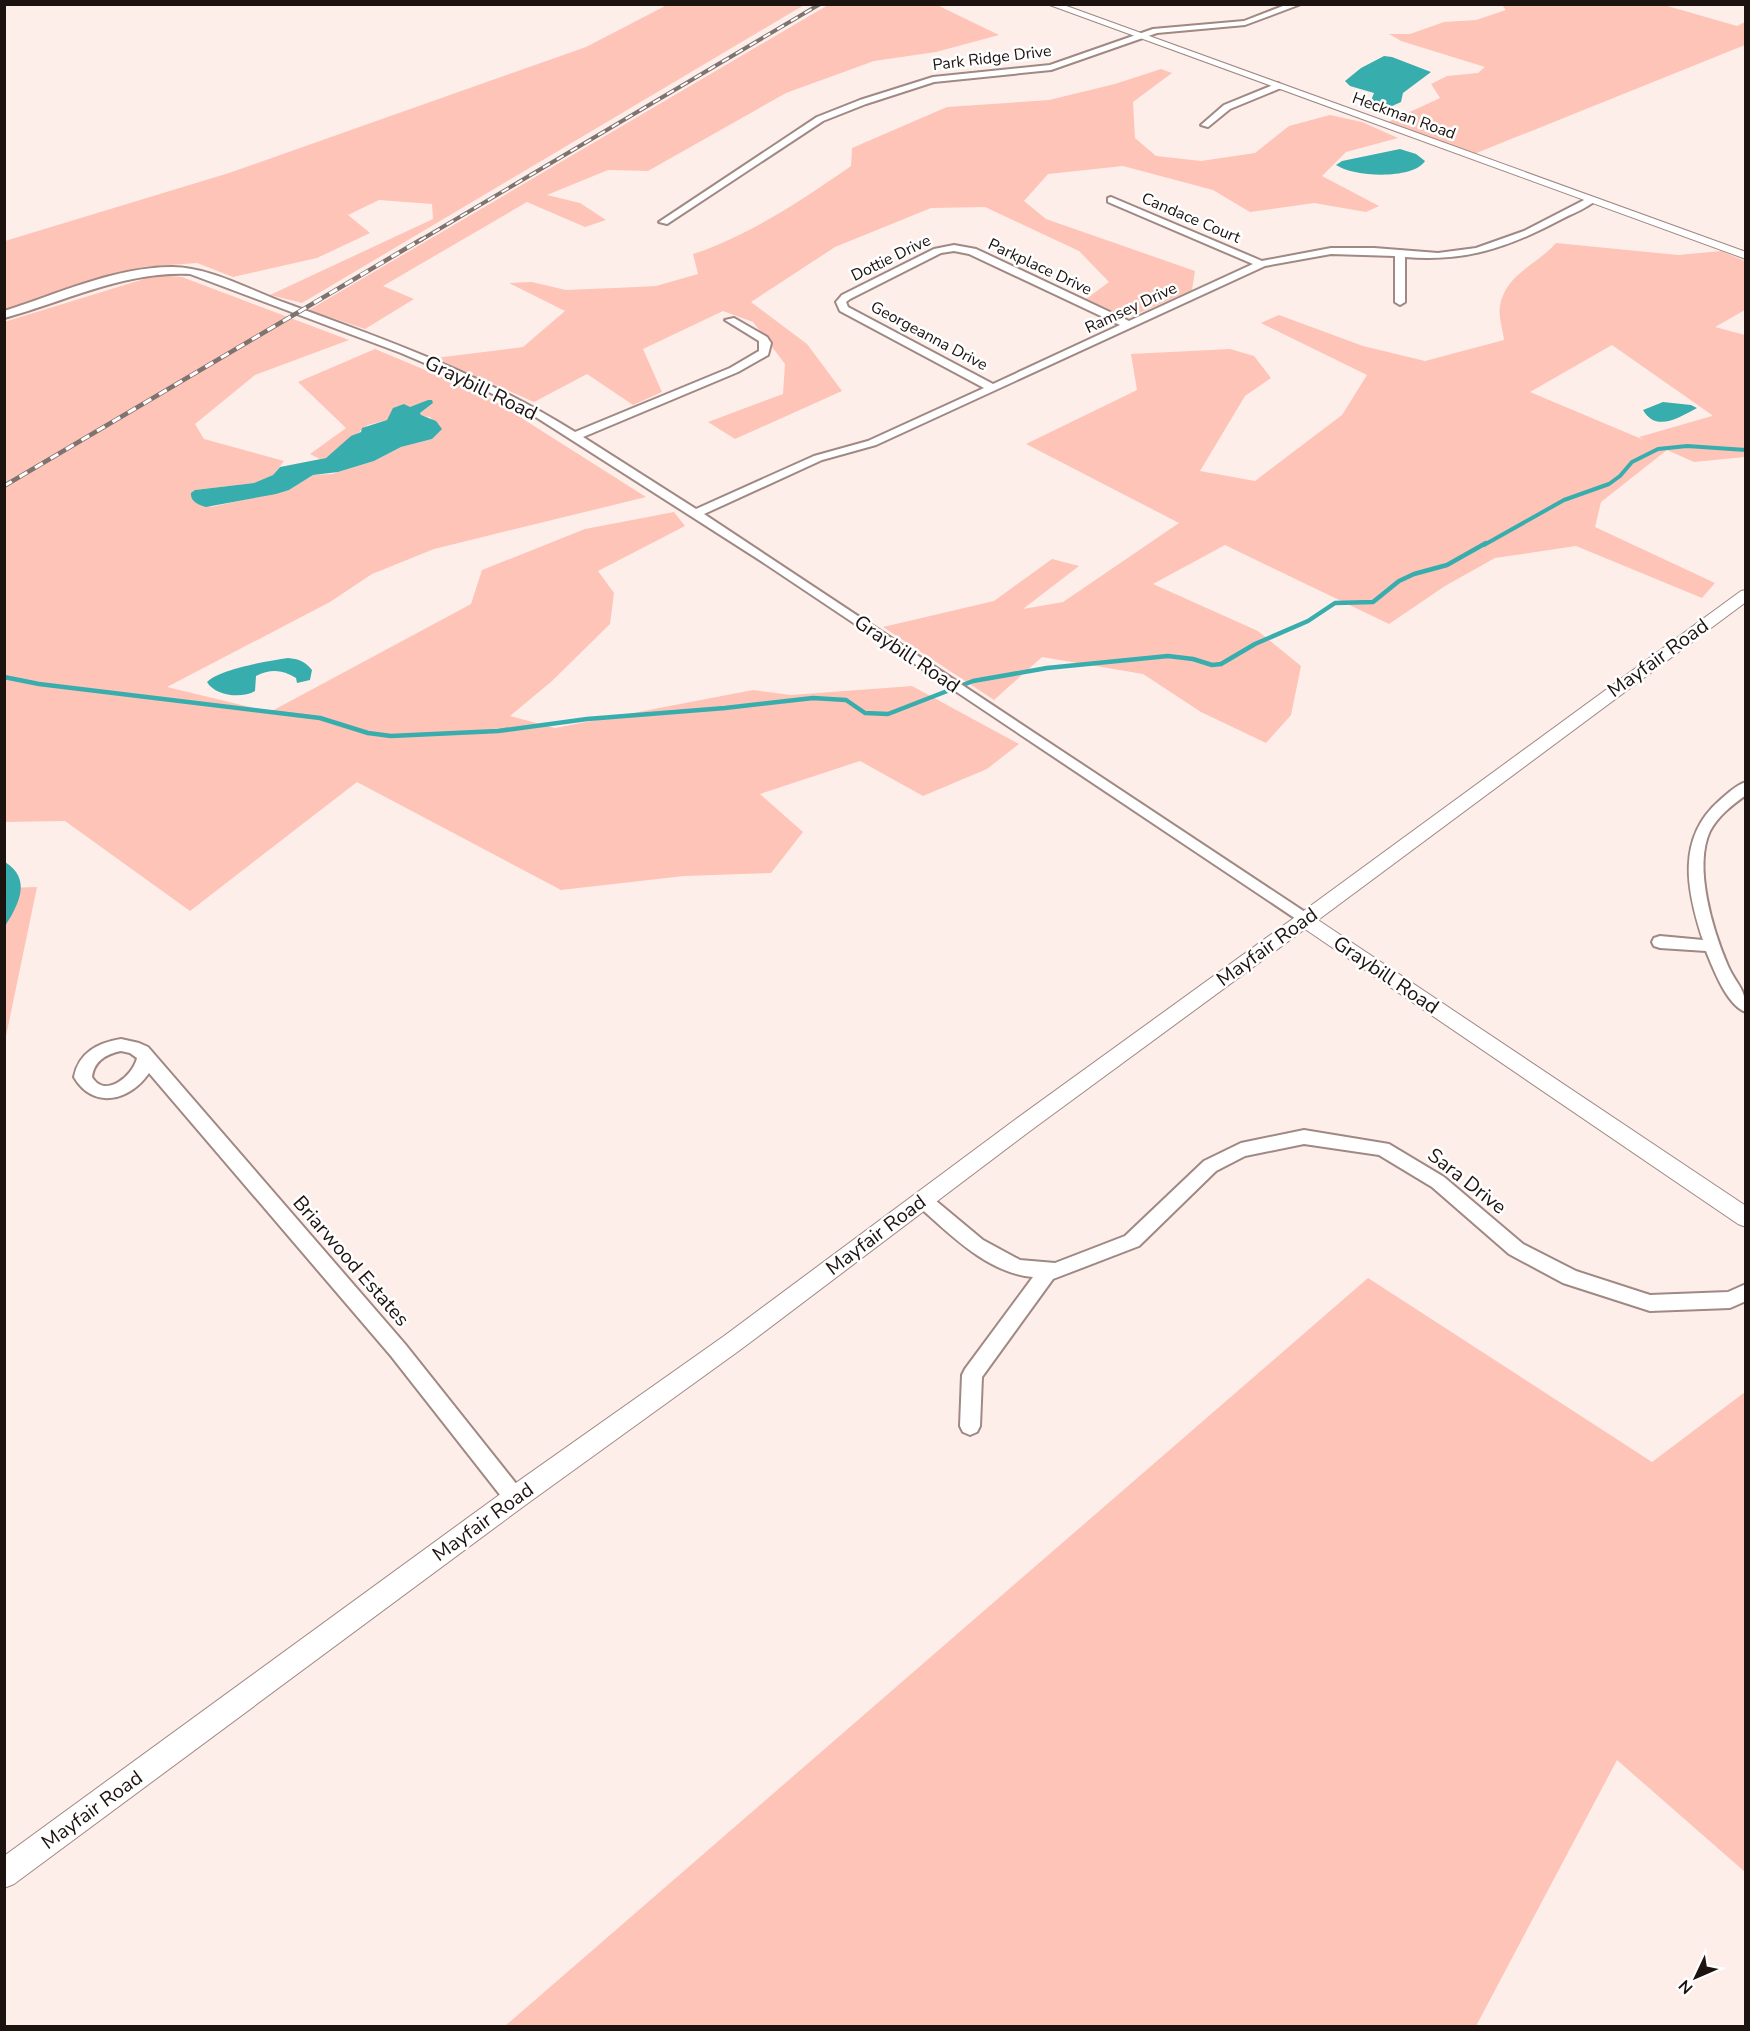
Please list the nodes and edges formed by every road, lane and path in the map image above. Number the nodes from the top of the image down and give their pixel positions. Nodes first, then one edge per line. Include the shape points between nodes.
1 (1051, 4) edge
2 (1297, 4) edge
3 (1140, 36) junction
4 (1278, 86) junction
5 (1205, 125) dead end
6 (1111, 200) dead end
7 (1590, 200) junction
8 (664, 222) dead end
9 (972, 251) joint
10 (1400, 254) junction
11 (1746, 256) edge
12 (1261, 264) junction
13 (1400, 302) dead end
14 (850, 313) joint
15 (4, 315) edge
16 (730, 320) dead end
17 (1129, 326) junction
18 (993, 388) junction
19 (573, 437) junction
20 (697, 513) junction
21 (1746, 594) edge
22 (1746, 787) edge
23 (1305, 920) junction
24 (1660, 942) dead end
25 (1712, 946) junction
26 (1746, 1006) edge
27 (146, 1058) dead end
28 (923, 1200) junction
29 (1746, 1218) edge
30 (1048, 1271) junction
31 (1746, 1292) edge
32 (970, 1426) dead end
33 (515, 1498) junction
34 (4, 1874) edge

1 - 3 street, Heckman Road
2 - 3 street, Park Ridge Drive via 1245,23 1180,27
3 - 4 street, Heckman Road
3 - 8 street, Park Ridge Drive via 1050,67 933,80 830,114
4 - 5 street via 1227,107
4 - 7 street, Heckman Road
6 - 12 street, Candace Court
7 - 10 street, Ramsey Drive via 1492,248 1450,255
7 - 11 street, Heckman Road
9 - 14 street, Dottie Drive via 938,250 846,297 841,306
9 - 17 street, Parkplace Drive
10 - 12 street, Ramsey Drive via 1325,251
10 - 13 street
12 - 17 street, Ramsey Drive
14 - 18 street, Georgeanna Drive
15 - 19 street, Graybill Road via 140,273 191,271 473,380
16 - 19 street via 763,339 764,353 734,370
17 - 18 street, Ramsey Drive
18 - 20 street, Ramsey Drive via 872,443 818,459
19 - 20 street, Graybill Road
20 - 23 street, Graybill Road
21 - 23 street, Mayfair Road
22 - 25 street via 1709,820 1695,855 1695,874
23 - 28 street, Mayfair Road
23 - 29 street, Graybill Road
24 - 25 street
25 - 26 street via 1726,979
27 - 33 street, Briarwood Estates via 398,1350
28 - 30 street, Sara Drive via 975,1245 1017,1268
28 - 33 street, Mayfair Road
30 - 31 street, Sara Drive via 1132,1241 1210,1166 1240,1150 1304,1137 1383,1149 1438,1182 1516,1249 1570,1277 1650,1303 1730,1299
30 - 32 street via 972,1375
33 - 34 street, Mayfair Road

